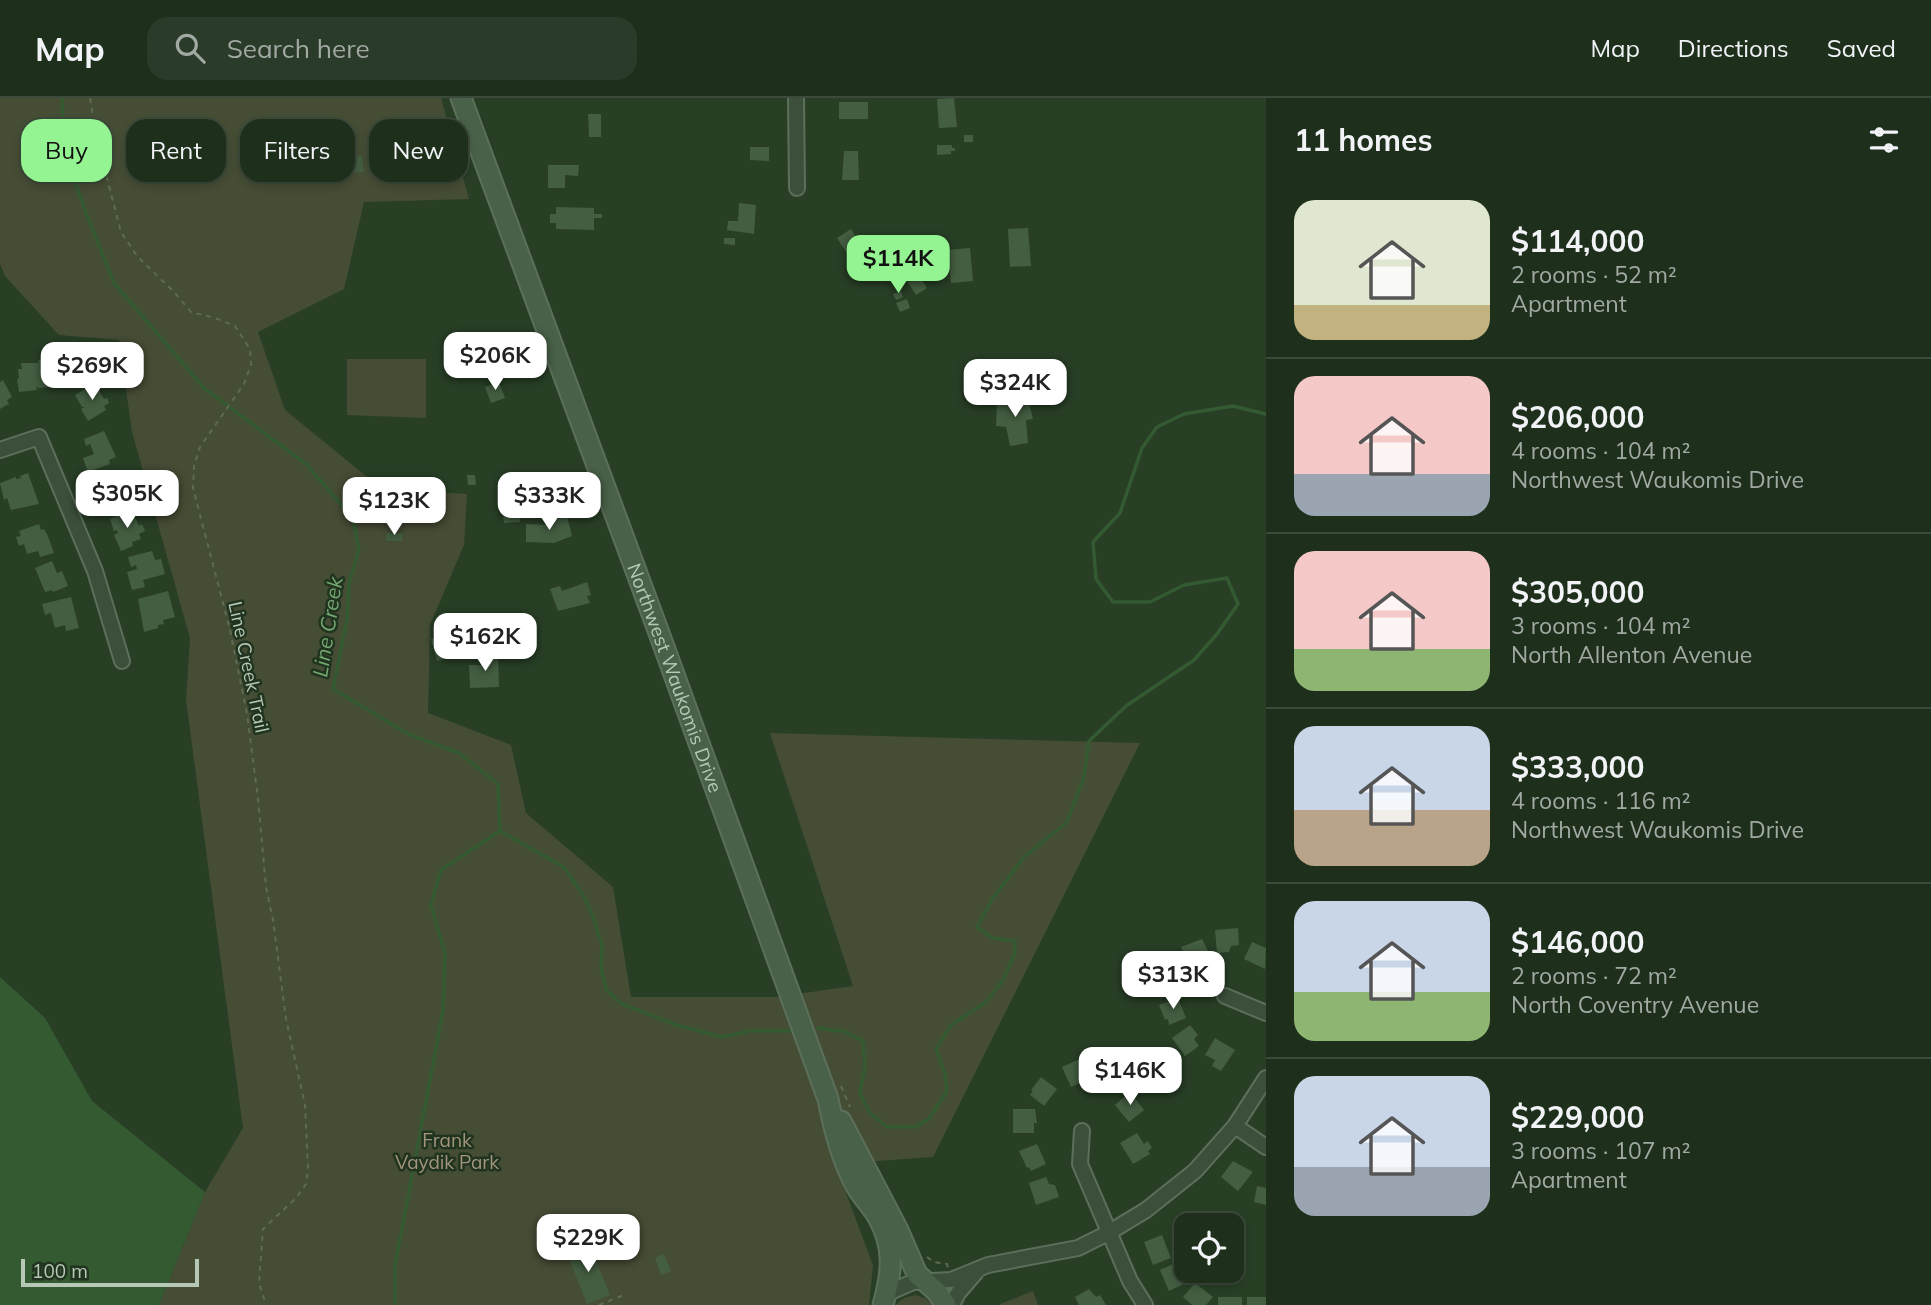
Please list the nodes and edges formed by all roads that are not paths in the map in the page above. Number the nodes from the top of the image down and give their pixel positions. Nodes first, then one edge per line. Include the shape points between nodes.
1 (461, 98) edge
2 (796, 98) edge
3 (797, 188) dead end
4 (0, 450) edge
5 (122, 661) dead end
6 (1225, 996) dead end
7 (1266, 1013) edge
8 (1266, 1078) edge
9 (828, 1099) junction
10 (1235, 1126) junction
11 (1082, 1131) dead end
12 (1266, 1147) edge
13 (1108, 1233) junction
14 (978, 1269) junction
15 (924, 1281) junction
16 (885, 1299) edge
17 (949, 1305) edge
18 (1145, 1305) edge

1 - 9 main road, Northwest Waukomis Drive
2 - 3 street
4 - 5 street via 39,437 95,571
6 - 7 street
8 - 10 street
9 - 15 main road, Northwest Waukomis Drive
9 - 16 main road, Northwest Waukomis Drive via 834,1134 845,1160 886,1233 890,1250
10 - 12 street
10 - 13 street via 1173,1190
11 - 13 street via 1080,1164
13 - 14 street via 1078,1248
13 - 18 street
14 - 15 street via 951,1280
14 - 17 street
15 - 16 street via 905,1285
15 - 17 main road, Northwest Waukomis Drive

